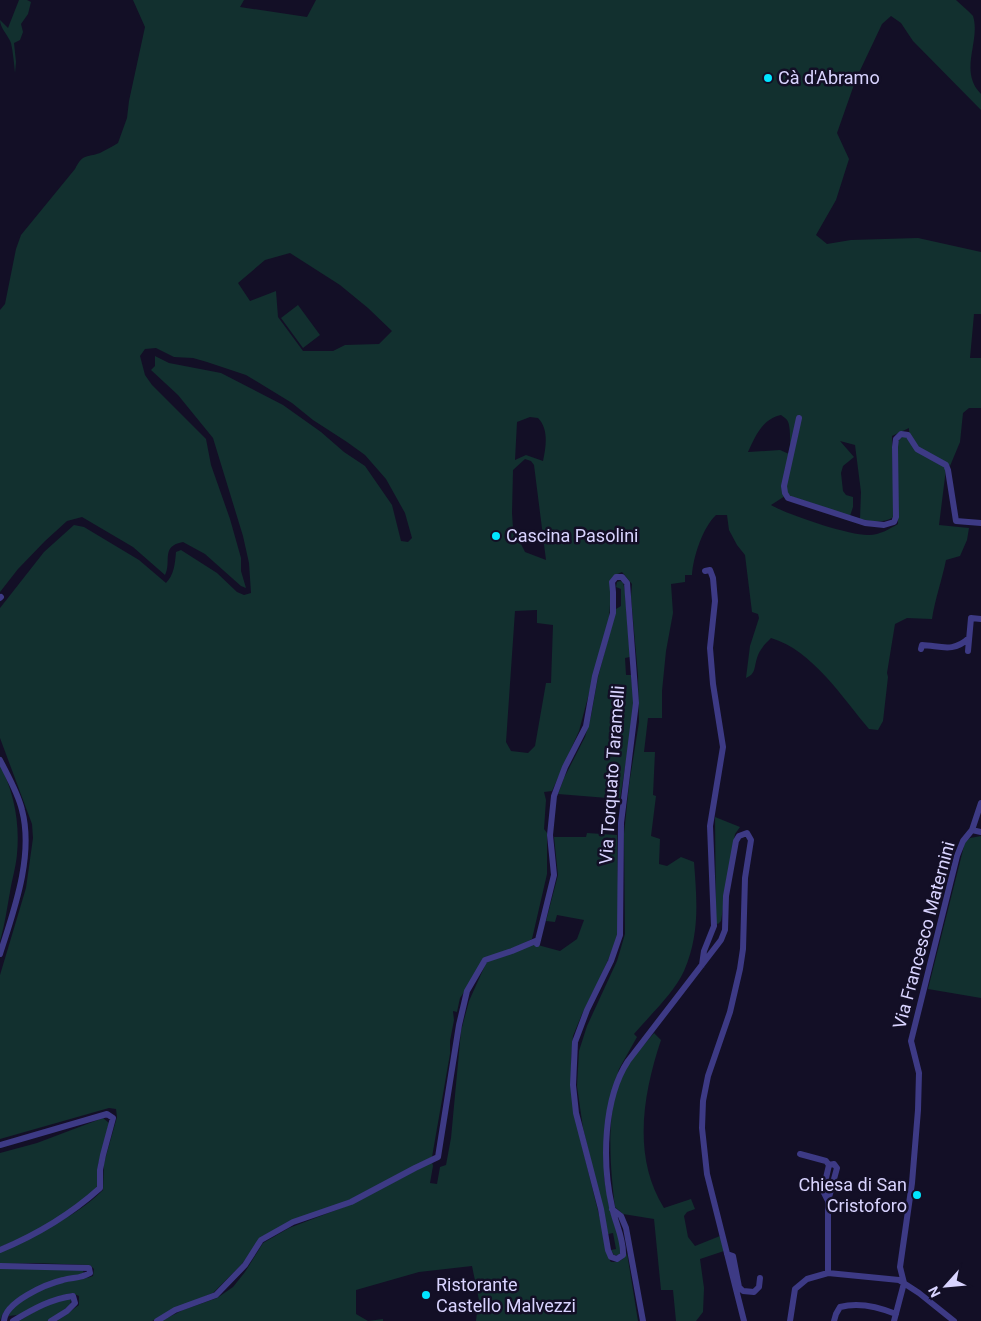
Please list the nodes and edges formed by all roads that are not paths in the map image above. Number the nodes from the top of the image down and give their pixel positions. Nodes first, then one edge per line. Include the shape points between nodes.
1 (799, 418) dead end
2 (981, 523) edge
3 (705, 571) dead end
4 (981, 618) edge
5 (969, 638) junction
6 (921, 645) dead end
7 (968, 651) dead end
8 (0, 760) edge
9 (981, 803) edge
10 (972, 830) junction
11 (981, 832) edge
12 (714, 926) junction
13 (726, 930) junction
14 (0, 954) edge
15 (702, 965) junction
16 (0, 1145) edge
17 (800, 1154) dead end
18 (612, 1209) junction
19 (0, 1250) edge
20 (727, 1254) junction
21 (0, 1266) edge
22 (828, 1273) junction
23 (760, 1278) dead end
24 (904, 1284) junction
25 (896, 1314) junction
26 (4, 1321) edge
27 (13, 1321) edge
28 (52, 1321) edge
29 (157, 1321) edge
30 (643, 1321) edge
31 (744, 1321) edge
32 (788, 1321) edge
33 (834, 1321) edge
34 (894, 1321) edge
35 (954, 1321) edge

1 - 2 street via 784,486 788,498 865,523 884,525 894,522 895,447 901,434 908,435 916,449 946,465 956,521
3 - 12 street, Via Torquato Taramelli via 710,570 713,578 715,601 710,648 723,747 710,826
4 - 5 street via 971,618
5 - 6 street via 953,648
5 - 7 street
8 - 14 street via 22,810 26,847 14,909
9 - 10 street, Via Francesco Maternini
10 - 11 street
10 - 24 street, Via Francesco Maternini via 957,856 911,1041 919,1073 918,1110 900,1267
12 - 13 street
12 - 15 street, Via Torquato Taramelli
13 - 15 street, Via Torquato Taramelli
13 - 20 street via 726,896 736,841 747,833 751,840 744,878 740,969 703,1101 706,1174
15 - 18 street, Via Torquato Taramelli via 628,1061 619,1078 607,1128 607,1174
16 - 19 street via 106,1114 113,1118 100,1170 100,1188 47,1226
17 - 22 street via 834,1164 837,1168 828,1200
18 - 29 street, Via Torquato Taramelli via 623,1248 623,1255 617,1259 611,1257 608,1250 601,1209 576,1113 573,1085 574,1042 620,935 621,823 636,703 628,583 622,577 616,577 612,582 613,613 595,676 586,726 554,796 550,835 554,875 537,942 485,960 467,991 438,1157 352,1202 293,1222 261,1240 245,1265 216,1295 175,1310
18 - 30 street, Via Torquato Taramelli via 621,1216 626,1228
20 - 23 street via 733,1256 739,1287 743,1291 754,1292 759,1287
20 - 31 street
21 - 26 street via 89,1268 90,1273 41,1288 11,1306
22 - 24 street via 899,1280
22 - 32 street via 801,1283 796,1289
24 - 25 street
24 - 35 street
25 - 33 street via 884,1309 848,1305 840,1307
25 - 34 street
27 - 28 street via 41,1305 73,1296 75,1303

